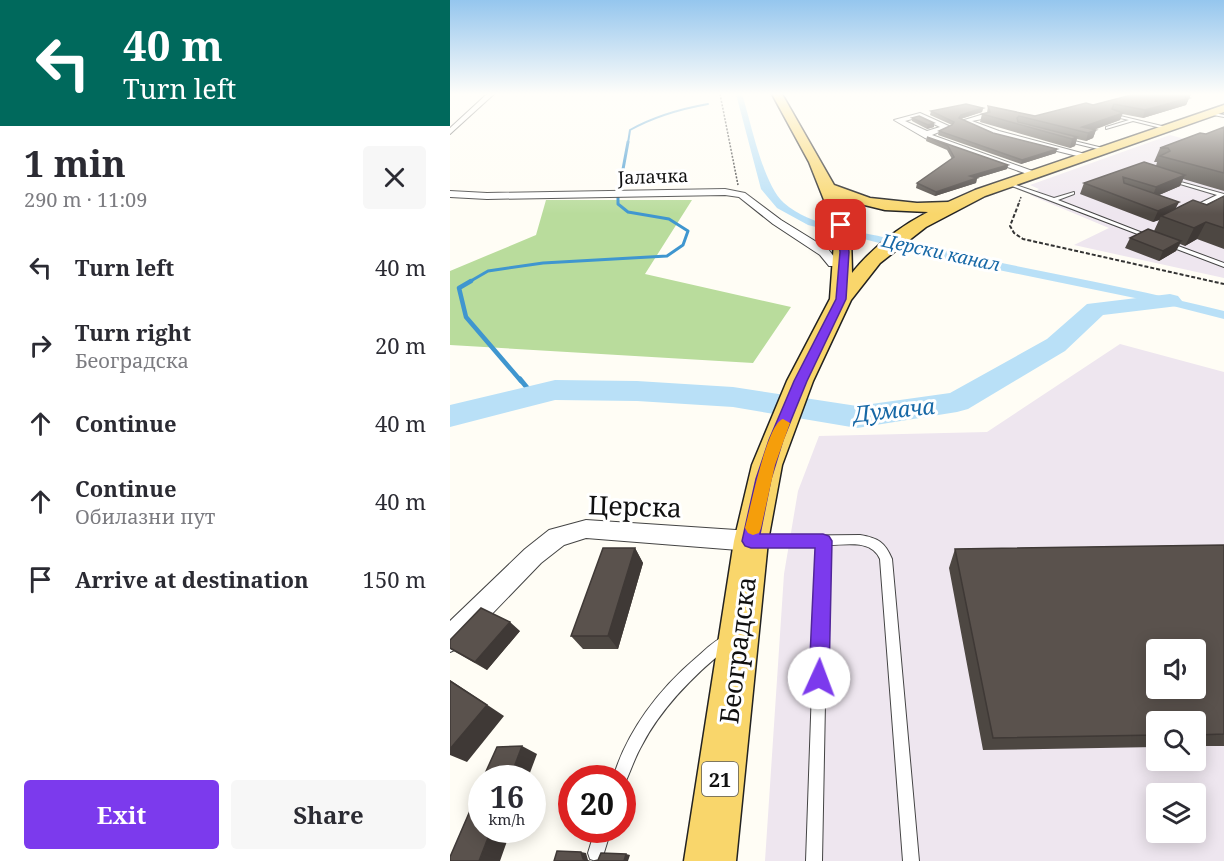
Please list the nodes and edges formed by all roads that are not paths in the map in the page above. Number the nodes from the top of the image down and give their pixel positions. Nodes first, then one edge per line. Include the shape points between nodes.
1 (798, 134) edge
2 (927, 134) edge
3 (1001, 134) edge
4 (1146, 134) edge
5 (1063, 139) edge
6 (1102, 149) junction
7 (1085, 155) junction
8 (1033, 173) junction
9 (1165, 178) edge
10 (1006, 182) junction
11 (1071, 193) dead end
12 (450, 194) edge
13 (830, 194) junction
14 (1223, 195) edge
15 (1054, 200) junction
16 (949, 207) junction
17 (1184, 213) edge
18 (1151, 228) edge
19 (1140, 233) junction
20 (1224, 259) edge
21 (838, 261) junction
22 (1221, 264) edge
23 (841, 299) junction
24 (751, 541) junction
25 (823, 541) junction
26 (739, 632) junction
27 (450, 639) edge
28 (624, 765) edge
29 (599, 843) edge
30 (596, 853) dead end
31 (710, 861) edge
32 (814, 861) edge
33 (911, 861) edge

1 - 13 main road
2 - 8 street
3 - 7 street
4 - 6 main road, 21
5 - 6 lane
6 - 7 main road, 21
7 - 8 main road, 21
8 - 10 main road, 21
9 - 14 lane
10 - 15 lane
10 - 16 main road, 21
11 - 15 lane
12 - 21 street, Јалачка via 708,191 741,195
13 - 16 main road via 874,203
13 - 21 main road via 843,235
14 - 17 lane
15 - 19 lane
16 - 23 main road, 21 via 920,223 873,259
18 - 19 lane
19 - 22 lane
20 - 22 lane
21 - 23 main road
23 - 24 main road, Београдска / 21 via 776,440
24 - 25 lane
24 - 26 main road, Београдска / 21
24 - 27 street, Церска via 586,529 557,537
25 - 32 lane
25 - 33 lane via 873,542 883,548
26 - 28 lane via 701,660 662,701
26 - 31 main road, Београдска / 21
29 - 30 lane

